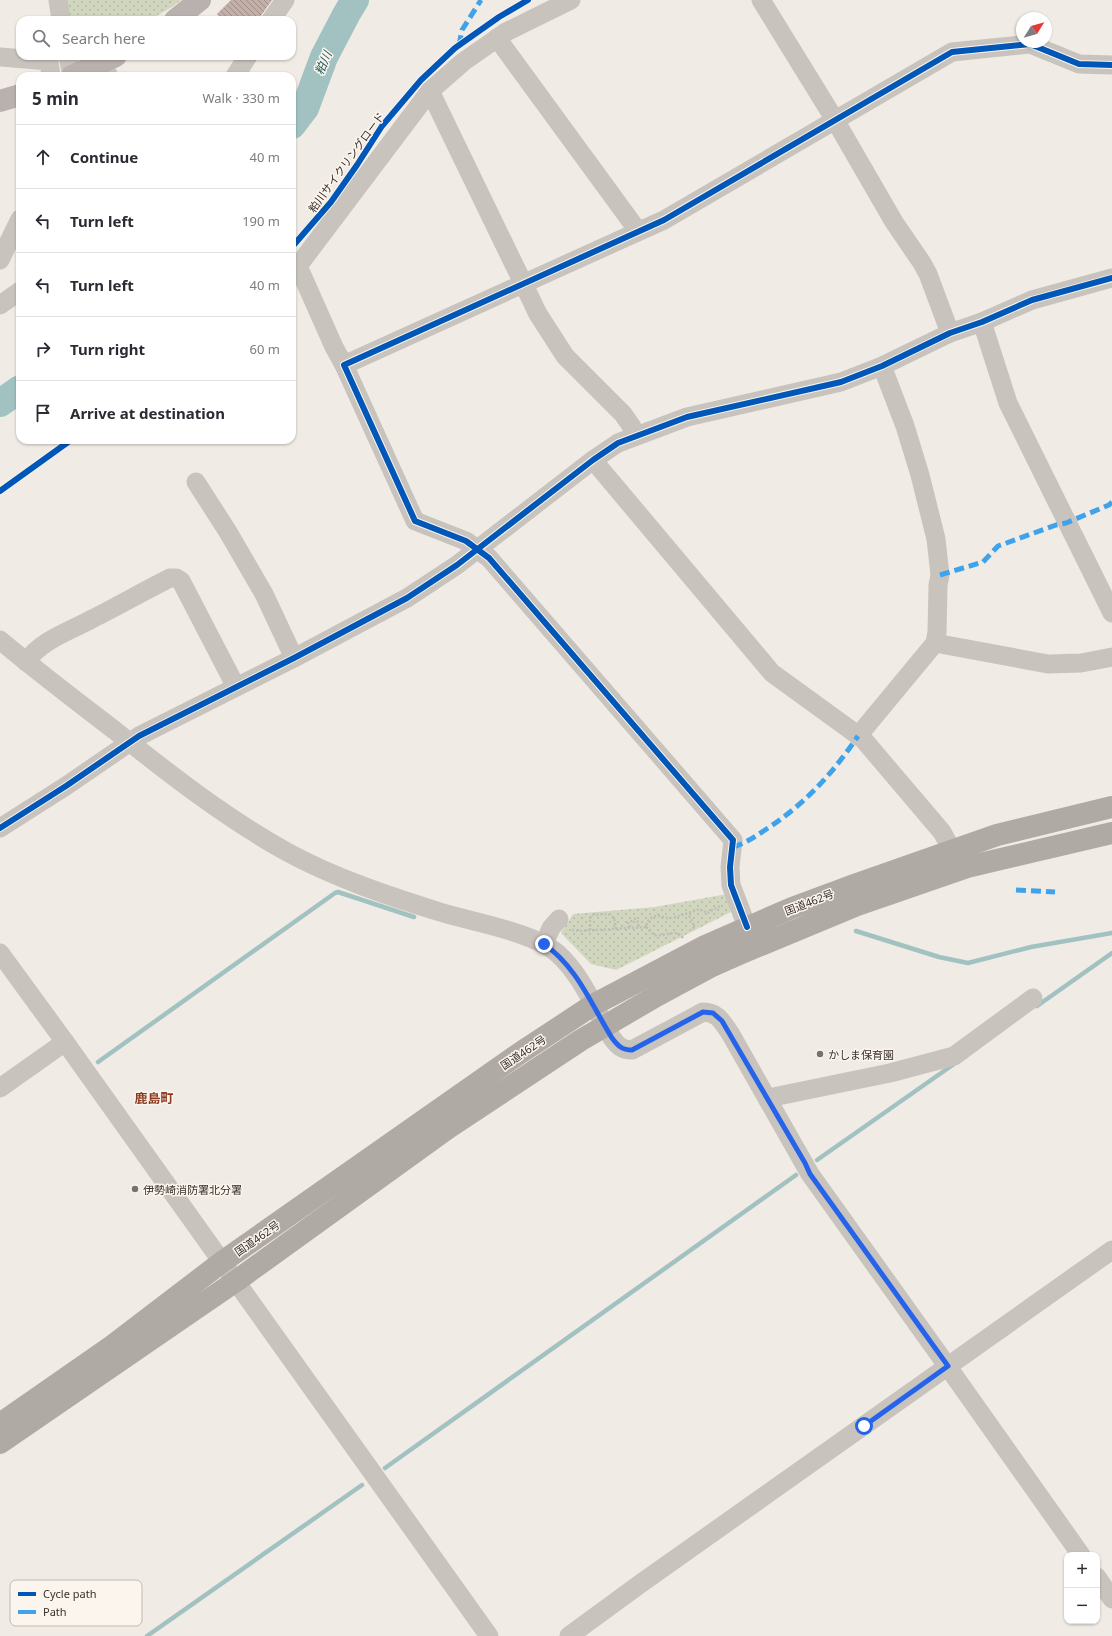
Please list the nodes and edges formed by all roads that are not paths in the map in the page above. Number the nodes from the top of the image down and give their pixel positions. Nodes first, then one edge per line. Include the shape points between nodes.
1 (58, 0) edge
2 (200, 0) edge
3 (285, 0) edge
4 (571, 0) edge
5 (761, 0) edge
6 (60, 16) edge
7 (180, 16) edge
8 (274, 16) edge
9 (497, 38) junction
10 (0, 57) edge
11 (16, 58) edge
12 (37, 60) edge
13 (69, 60) edge
14 (245, 60) edge
15 (108, 65) edge
16 (1112, 65) edge
17 (50, 72) edge
18 (71, 72) edge
19 (85, 72) edge
20 (238, 72) edge
21 (430, 91) junction
22 (16, 96) edge
23 (0, 101) edge
24 (835, 120) junction
25 (16, 227) edge
26 (638, 231) junction
27 (0, 260) edge
28 (1112, 278) edge
29 (524, 283) junction
30 (16, 295) edge
31 (0, 305) edge
32 (982, 322) junction
33 (950, 333) junction
34 (344, 365) junction
35 (882, 366) junction
36 (636, 436) junction
37 (593, 460) junction
38 (196, 482) dead end
39 (478, 549) junction
40 (1112, 613) edge
41 (0, 640) edge
42 (934, 643) junction
43 (1112, 657) edge
44 (294, 658) junction
45 (26, 662) junction
46 (236, 687) junction
47 (858, 736) junction
48 (129, 742) junction
49 (1112, 806) edge
50 (0, 828) edge
51 (1112, 833) edge
52 (950, 852) junction
53 (565, 924) road end
54 (747, 927) junction
55 (544, 944) junction
56 (0, 953) edge
57 (1033, 998) dead end
58 (593, 1005) junction
59 (605, 1026) junction
60 (65, 1042) junction
61 (0, 1088) edge
62 (768, 1100) junction
63 (1112, 1250) edge
64 (222, 1262) junction
65 (236, 1281) junction
66 (948, 1366) junction
67 (0, 1424) edge
68 (0, 1443) edge
69 (1079, 1552) edge
70 (1100, 1581) edge
71 (1112, 1599) edge
72 (490, 1636) edge
73 (569, 1636) edge

1 - 6 street
2 - 7 main road
3 - 8 street
4 - 9 street
5 - 24 street
9 - 21 street via 463,62
9 - 26 street
10 - 11 street
12 - 17 street via 49,61
13 - 18 street
14 - 20 street
15 - 19 main road
16 - 24 street via 1078,64 1030,44 952,52
21 - 29 street
21 - 34 street via 298,266
22 - 23 main road
24 - 26 street via 664,220
24 - 33 street via 894,222 925,268
25 - 27 street
26 - 29 street
28 - 32 street via 1032,300
29 - 34 street
29 - 36 street via 538,314 565,356 623,414
30 - 31 street
32 - 33 street
32 - 40 street via 1008,403
33 - 35 street
34 - 39 street via 415,521 466,541
35 - 36 street via 841,382 687,417
35 - 42 street via 905,426 936,539 940,575 937,632
36 - 37 street via 618,443
37 - 39 street
37 - 47 street via 772,673
38 - 44 street via 264,594
39 - 44 street via 407,598
39 - 54 street via 489,558 733,840 731,885
41 - 45 street
42 - 43 street via 1048,664 1081,663
42 - 47 street
44 - 46 street
45 - 46 street via 36,649 170,578 176,578 181,581
45 - 48 street
46 - 48 street
47 - 52 street via 942,832
48 - 50 street
48 - 55 street via 215,807 317,867 395,898
49 - 52 highway, 国道462号 via 998,835
51 - 59 highway, 国道462号 via 966,867 857,905 710,968
52 - 54 highway, 国道462号 via 854,885
53 - 55 street via 551,928
54 - 58 highway, 国道462号 via 705,946
55 - 58 street via 556,952 573,971
56 - 60 street
57 - 62 street via 954,1056
58 - 59 street
58 - 64 highway, 国道462号 via 520,1053
59 - 62 street via 616,1044 623,1050 632,1050 703,1012 713,1013 726,1027
59 - 65 highway, 国道462号 via 448,1128
60 - 61 street
60 - 64 street
62 - 66 street via 810,1174
63 - 66 street
64 - 65 street
64 - 67 highway, 国道462号 via 112,1346
65 - 68 highway, 国道462号
65 - 72 street
66 - 69 street
66 - 73 street
70 - 71 street

